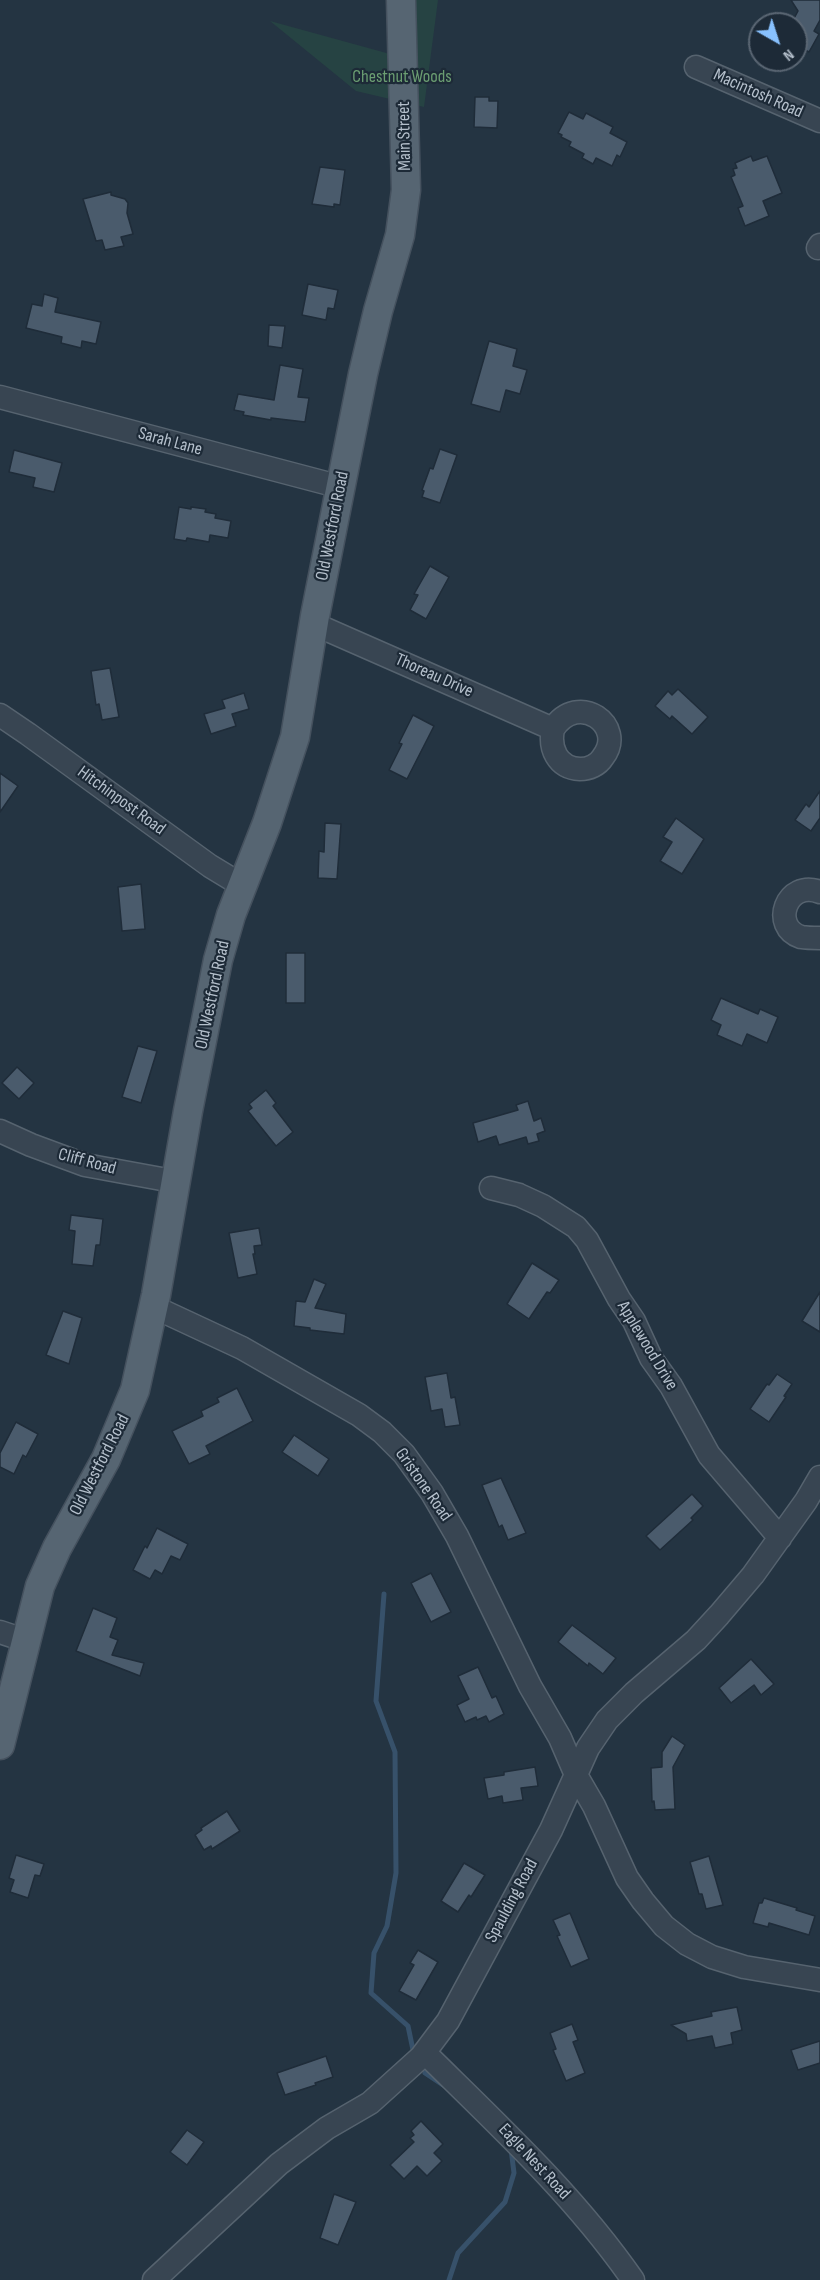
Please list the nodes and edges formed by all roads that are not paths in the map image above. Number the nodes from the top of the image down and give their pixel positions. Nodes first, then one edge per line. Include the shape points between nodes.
1 (401, 0) edge
2 (696, 67) dead end
3 (820, 122) edge
4 (400, 235) joint
5 (0, 397) edge
6 (341, 487) junction
7 (314, 624) junction
8 (0, 715) edge
9 (554, 729) dead end
10 (243, 886) junction
11 (820, 892) edge
12 (820, 938) edge
13 (0, 1131) edge
14 (178, 1182) junction
15 (491, 1188) dead end
16 (154, 1307) junction
17 (820, 1477) edge
18 (780, 1538) junction
19 (0, 1632) edge
20 (27, 1641) junction
21 (0, 1745) edge
22 (576, 1775) junction
23 (820, 1980) edge
24 (425, 2053) junction
25 (154, 2280) edge
26 (633, 2280) edge

1 - 4 main road, Main Street via 406,190
2 - 3 street, Macintosh Road
4 - 6 main road, Old Westford Road via 363,374
5 - 6 street, Sarah Lane
6 - 7 main road, Old Westford Road
7 - 9 street, Thoreau Drive
7 - 10 main road, Old Westford Road via 295,737
8 - 10 street, Hitchinpost Road
10 - 14 main road, Old Westford Road via 218,960
11 - 12 street via 811,889 796,893 784,913 795,934
13 - 14 street, Cliff Road via 85,1165
14 - 16 main road, Old Westford Road
15 - 18 street, Applewood Drive via 519,1194 543,1206 576,1227 587,1240 709,1455
16 - 20 main road, Old Westford Road via 135,1390 106,1459 40,1586
16 - 22 street, Gristone Road via 242,1348 323,1394 382,1432 404,1455 457,1536
17 - 18 street, Spaulding Road
18 - 22 street, Spaulding Road via 696,1640 607,1720
19 - 20 street
20 - 21 main road, Old Westford Road
22 - 23 street, Gristone Road via 627,1878 664,1926 712,1957 744,1967
22 - 24 street, Spaulding Road via 551,1830 448,2021
24 - 25 street, Spaulding Road via 370,2103 327,2128 279,2164
24 - 26 street, Eagle Nest Road via 548,2175

